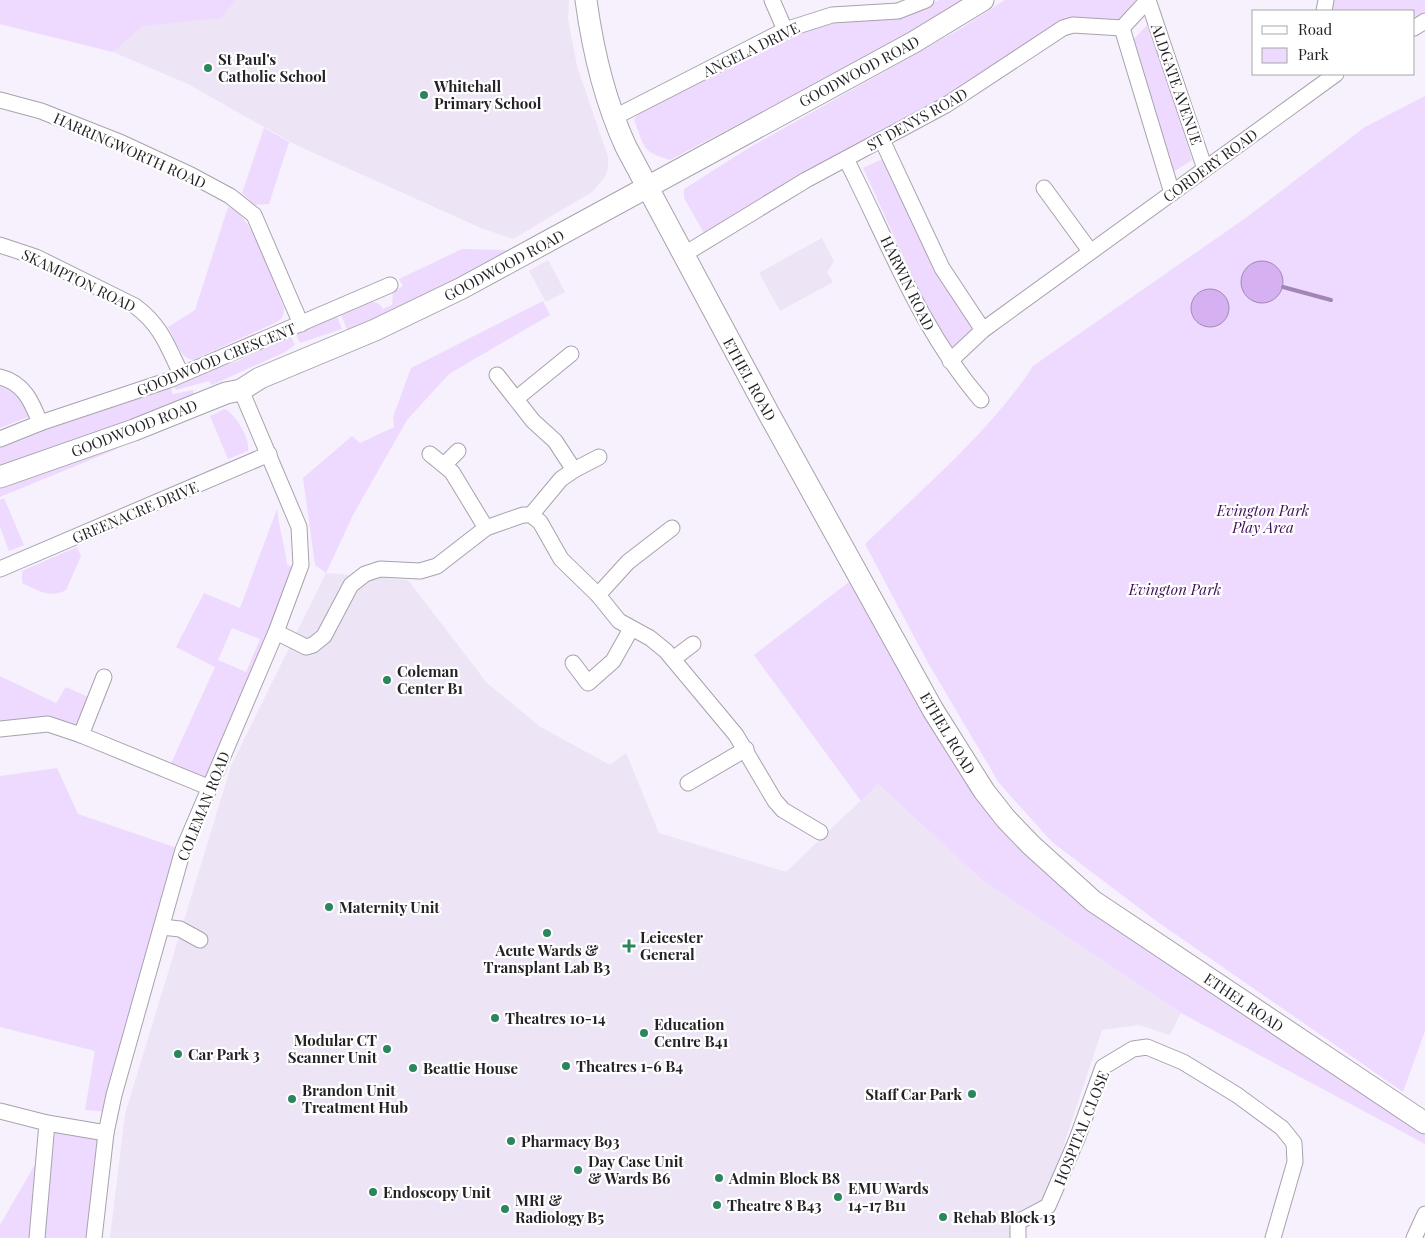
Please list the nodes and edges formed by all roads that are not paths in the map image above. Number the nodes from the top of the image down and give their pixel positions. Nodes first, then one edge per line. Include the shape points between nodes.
1 (586, 0) edge
2 (772, 0) edge
3 (926, 0) edge
4 (983, 0) edge
5 (1148, 0) edge
6 (1122, 28) junction
7 (785, 30) junction
8 (1331, 75) edge
9 (0, 100) edge
10 (613, 118) junction
11 (882, 140) junction
12 (846, 159) junction
13 (1205, 169) junction
14 (647, 187) junction
15 (1044, 188) dead end
16 (1172, 193) junction
17 (0, 245) edge
18 (1090, 251) junction
19 (683, 254) junction
20 (390, 285) dead end
21 (301, 324) junction
22 (983, 330) junction
23 (571, 354) dead end
24 (950, 362) junction
25 (181, 374) junction
26 (497, 375) dead end
27 (0, 377) edge
28 (241, 390) junction
29 (517, 398) junction
30 (981, 400) dead end
31 (40, 423) junction
32 (0, 439) edge
33 (458, 451) dead end
34 (269, 454) junction
35 (430, 454) dead end
36 (599, 456) dead end
37 (444, 465) junction
38 (574, 470) junction
39 (0, 477) edge
40 (531, 515) junction
41 (486, 528) junction
42 (672, 528) dead end
43 (0, 569) edge
44 (598, 595) junction
45 (631, 630) junction
46 (276, 632) junction
47 (693, 644) dead end
48 (673, 658) junction
49 (573, 663) dead end
50 (104, 677) dead end
51 (0, 729) edge
52 (81, 735) junction
53 (746, 749) junction
54 (688, 783) dead end
55 (208, 787) junction
56 (820, 832) dead end
57 (162, 927) junction
58 (200, 940) dead end
59 (0, 1111) edge
60 (47, 1123) junction
61 (1425, 1123) edge
62 (106, 1133) junction
63 (1425, 1214) edge
64 (37, 1238) edge
65 (94, 1238) edge
66 (1018, 1238) edge
67 (1273, 1238) edge
68 (1414, 1238) edge

1 - 10 street, ETHEL ROAD via 593,52
2 - 7 street
3 - 7 street, ANGELA DRIVE via 898,11 832,15
4 - 14 street, GOODWOOD ROAD via 914,42
5 - 6 street
5 - 13 street, ALDGATE AVENUE
6 - 11 street, ST DENYS ROAD via 1073,25 1063,28 946,105
6 - 16 street
7 - 10 street, ANGELA DRIVE
8 - 13 street, CORDERY ROAD
9 - 21 street, HARRINGWORTH ROAD via 41,111 122,143 230,196 254,215
10 - 14 street, ETHEL ROAD
11 - 12 street, ST DENYS ROAD
11 - 22 street via 942,268
12 - 19 street, ST DENYS ROAD
12 - 24 street, HARWIN ROAD via 925,320
13 - 16 street, CORDERY ROAD
14 - 19 street, ETHEL ROAD
14 - 28 street, GOODWOOD ROAD via 419,310 260,378
15 - 18 street
16 - 18 street, CORDERY ROAD
17 - 25 street, SKAMPTON ROAD via 36,257 148,315 159,328
18 - 22 street, CORDERY ROAD
19 - 61 street, ETHEL ROAD via 933,710 1006,819 1093,901
20 - 21 street, GOODWOOD CRESCENT
21 - 25 street, GOODWOOD CRESCENT
22 - 24 street, CORDERY ROAD
23 - 29 street
24 - 30 street, HARWIN ROAD
25 - 31 street, GOODWOOD CRESCENT
26 - 29 street
27 - 31 street via 20,386
28 - 34 street, COLEMAN ROAD
28 - 39 street, GOODWOOD ROAD
29 - 38 street via 533,421 555,441
31 - 32 street, GOODWOOD CRESCENT
33 - 37 street
34 - 43 street, GREENACRE DRIVE
34 - 46 street, COLEMAN ROAD via 299,527 301,554 301,565
35 - 37 street
36 - 38 street
37 - 41 street
38 - 40 street via 561,479
40 - 41 street
40 - 44 street via 540,522 560,559
41 - 46 street via 437,566 420,571 380,569 365,574 351,585 324,636 313,645 306,647
42 - 44 street via 628,562
44 - 45 street via 619,621
45 - 48 street via 650,638
45 - 49 street via 613,661 588,683
46 - 55 street, COLEMAN ROAD
47 - 48 street
48 - 53 street
50 - 52 street
51 - 52 street via 48,724
52 - 55 street
53 - 54 street
53 - 56 street via 775,801 789,814
55 - 57 street, COLEMAN ROAD via 184,850
57 - 58 street via 180,929
57 - 62 street, COLEMAN ROAD
59 - 60 street
60 - 62 street
60 - 64 street
62 - 65 street, COLEMAN ROAD
63 - 68 street
66 - 67 street, HOSPITAL CLOSE via 1018,1222 1048,1206 1103,1067 1133,1048 1147,1047 1183,1062 1237,1095 1282,1128 1294,1143 1295,1162

